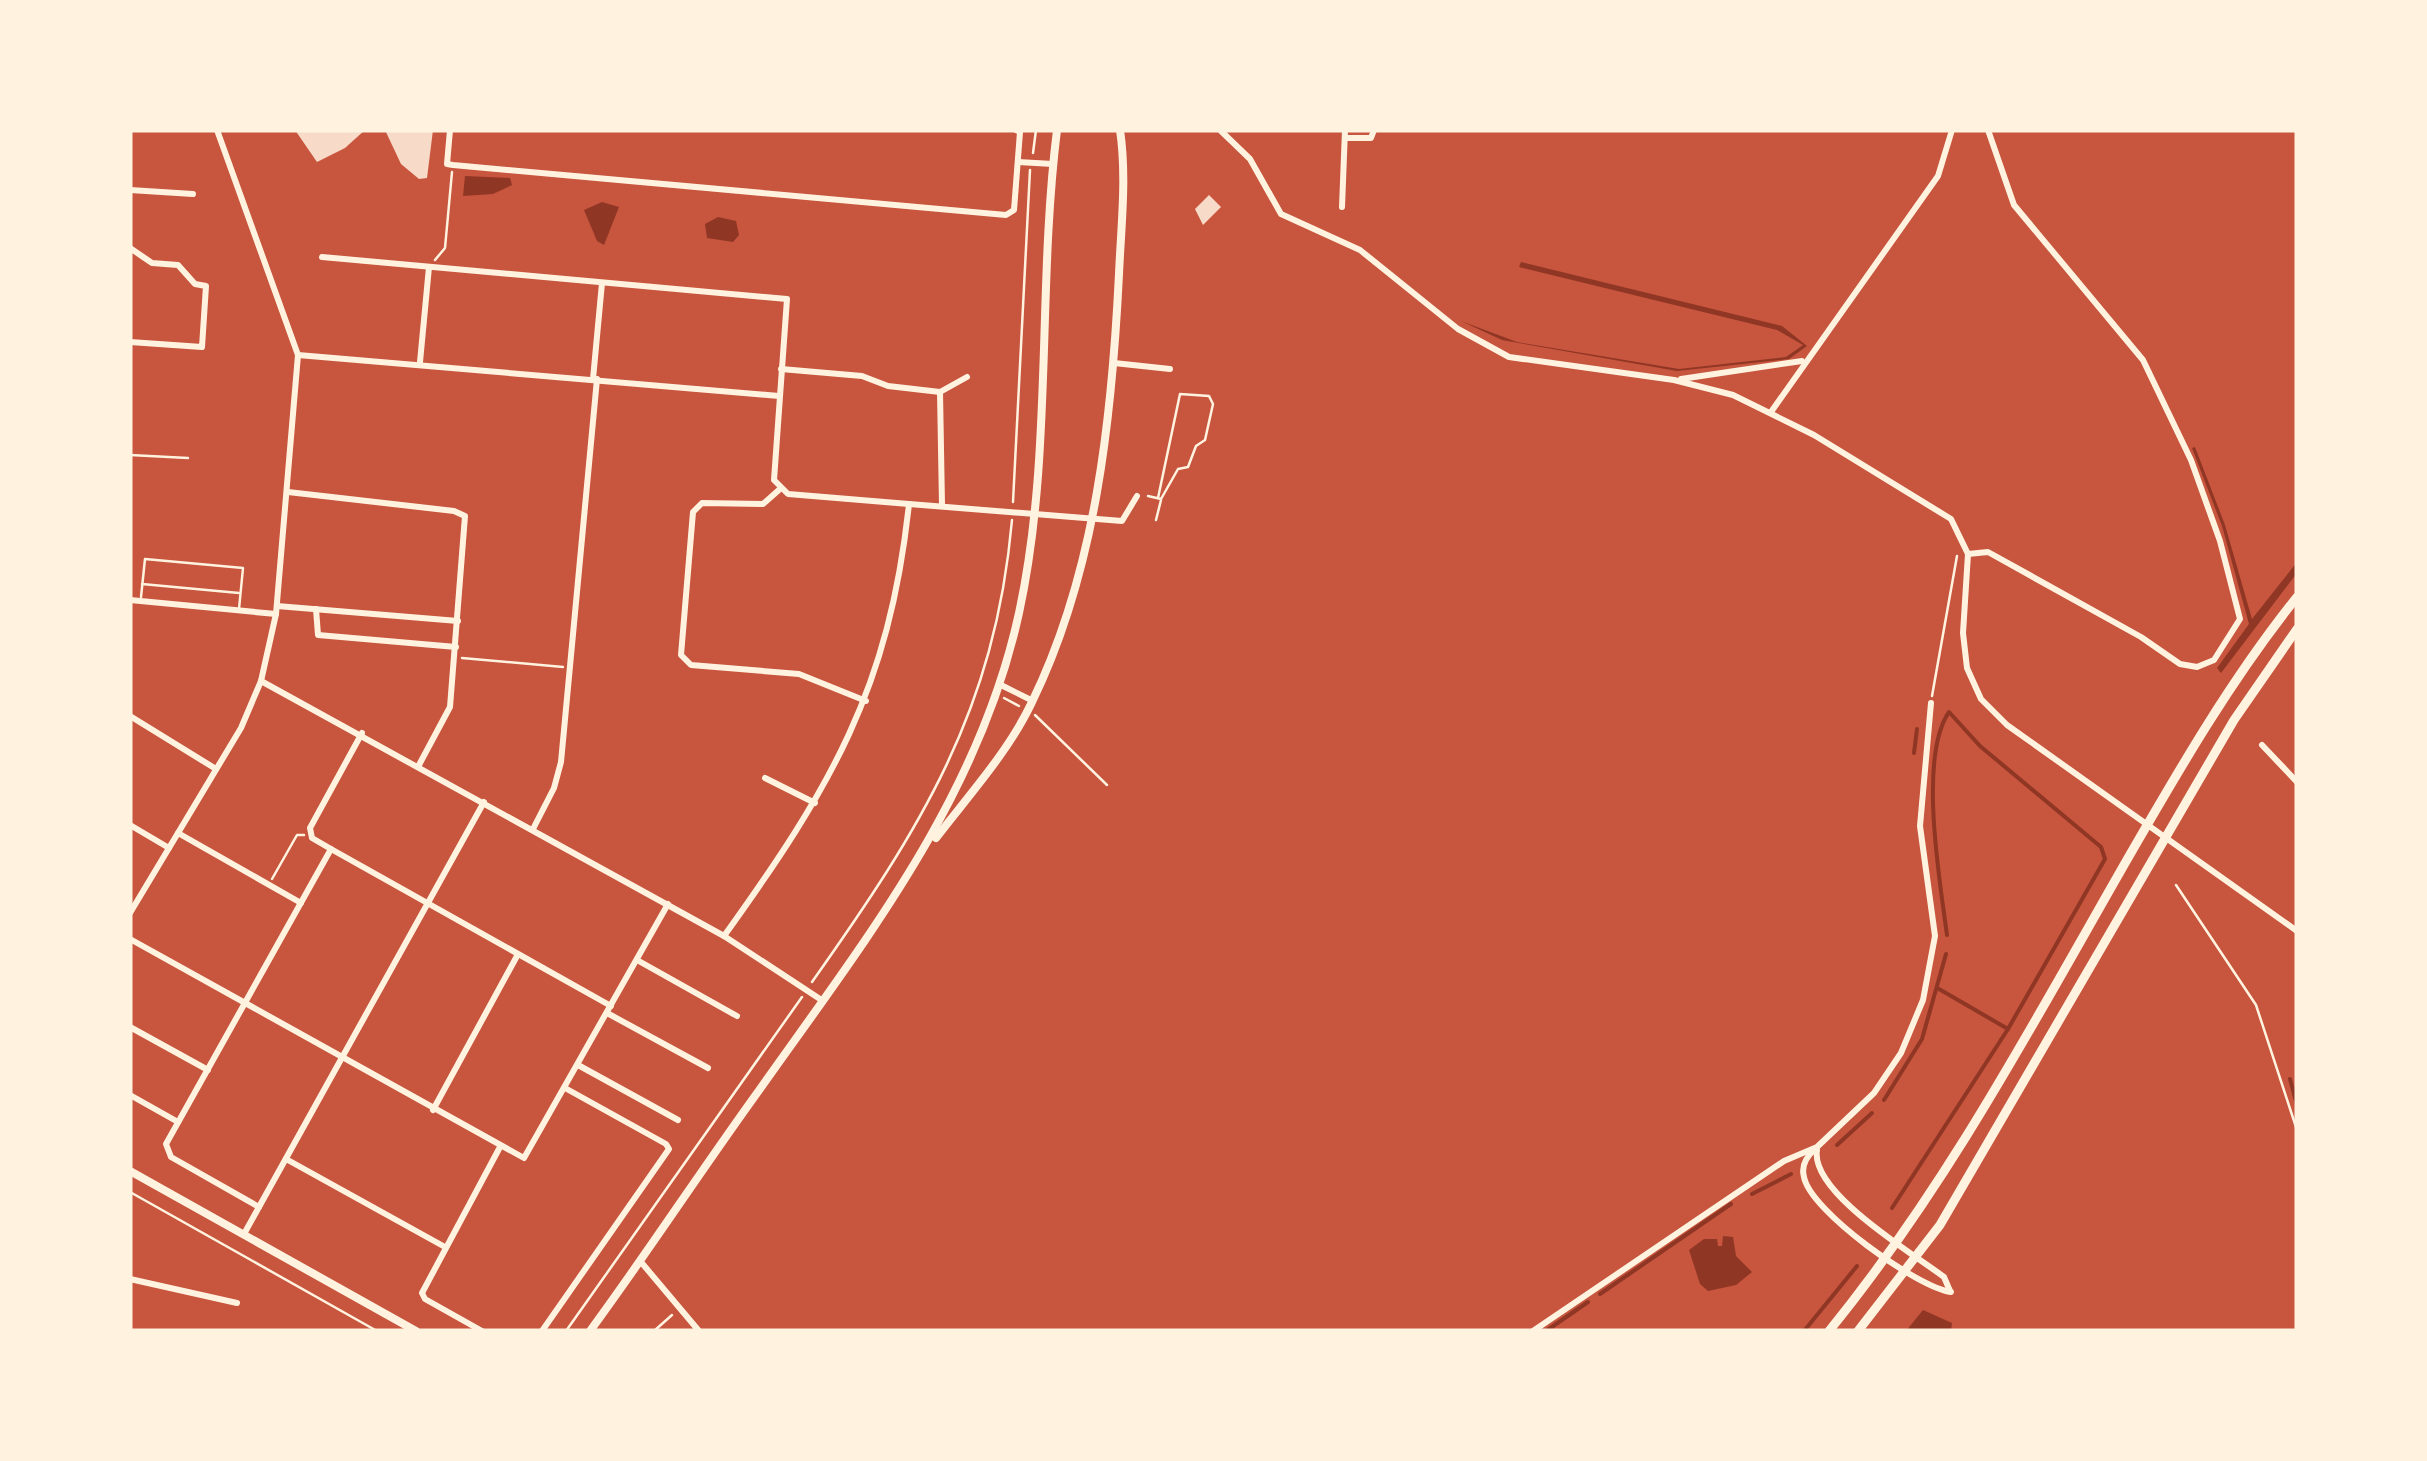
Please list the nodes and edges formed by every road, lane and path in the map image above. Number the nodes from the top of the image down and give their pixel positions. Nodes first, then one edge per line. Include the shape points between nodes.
1 (450, 130) edge
2 (1016, 130) edge
3 (1036, 130) edge
4 (1058, 130) edge
5 (1120, 130) edge
6 (1220, 130) edge
7 (1374, 130) edge
8 (1952, 130) edge
9 (1988, 130) edge
10 (219, 134) edge
11 (1345, 134) edge
12 (1018, 162) junction
13 (1031, 163) junction
14 (1053, 164) junction
15 (452, 165) junction
16 (130, 190) edge
17 (193, 194) dead end
18 (1342, 206) dead end
19 (130, 248) edge
20 (322, 257) dead end
21 (429, 267) junction
22 (602, 282) junction
23 (130, 342) edge
24 (298, 355) junction
25 (1804, 361) junction
26 (420, 362) junction
27 (1114, 363) junction
28 (1170, 368) dead end
29 (781, 369) junction
30 (967, 377) dead end
31 (595, 379) junction
32 (1674, 380) junction
33 (940, 392) junction
34 (778, 396) junction
35 (1770, 412) junction
36 (130, 454) edge
37 (188, 458) dead end
38 (780, 489) junction
39 (288, 492) junction
40 (1137, 496) joint
41 (1160, 498) junction
42 (909, 504) junction
43 (942, 505) junction
44 (1013, 509) junction
45 (1033, 511) junction
46 (1091, 516) junction
47 (1156, 520) dead end
48 (1968, 554) junction
49 (1955, 558) dead end
50 (142, 584) junction
51 (240, 593) junction
52 (2297, 597) edge
53 (130, 600) edge
54 (141, 601) junction
55 (316, 609) junction
56 (238, 610) junction
57 (276, 610) junction
58 (458, 621) junction
59 (2297, 629) edge
60 (456, 647) junction
61 (454, 658) junction
62 (570, 667) junction
63 (261, 681) junction
64 (1000, 684) junction
65 (996, 694) junction
66 (866, 701) junction
67 (1931, 703) joint
68 (1030, 706) junction
69 (130, 716) edge
70 (362, 734) junction
71 (2262, 745) dead end
72 (419, 765) junction
73 (216, 769) junction
74 (766, 778) dead end
75 (2297, 782) edge
76 (1106, 784) dead end
77 (485, 802) junction
78 (815, 804) junction
79 (130, 825) edge
80 (533, 829) junction
81 (178, 833) junction
82 (309, 834) junction
83 (169, 848) junction
84 (331, 850) junction
85 (919, 862) junction
86 (269, 885) junction
87 (2176, 885) dead end
88 (301, 902) junction
89 (428, 904) junction
90 (668, 904) junction
91 (131, 909) edge
92 (2297, 931) edge
93 (724, 936) junction
94 (130, 939) edge
95 (517, 956) junction
96 (637, 960) junction
97 (807, 990) junction
98 (823, 1001) junction
99 (244, 1004) junction
100 (609, 1010) junction
101 (737, 1016) dead end
102 (130, 1027) edge
103 (342, 1058) junction
104 (578, 1065) junction
105 (708, 1068) dead end
106 (208, 1070) junction
107 (566, 1088) junction
108 (130, 1095) edge
109 (433, 1110) junction
110 (678, 1120) dead end
111 (178, 1122) junction
112 (2297, 1130) edge
113 (1818, 1147) junction
114 (500, 1148) junction
115 (286, 1158) junction
116 (130, 1171) edge
117 (130, 1192) edge
118 (260, 1206) junction
119 (244, 1234) junction
120 (1900, 1242) junction
121 (445, 1247) junction
122 (1918, 1256) junction
123 (1887, 1258) junction
124 (640, 1262) junction
125 (1907, 1272) junction
126 (130, 1279) edge
127 (237, 1303) dead end
128 (682, 1307) junction
129 (377, 1331) edge
130 (416, 1331) edge
131 (482, 1331) edge
132 (542, 1331) edge
133 (566, 1331) edge
134 (590, 1331) edge
135 (654, 1331) edge
136 (699, 1331) edge
137 (1532, 1331) edge
138 (1829, 1331) edge
139 (1858, 1331) edge

1 - 15 street
2 - 12 street
3 - 13 path
4 - 14 street
5 - 27 street
6 - 32 street via 1250,159 1281,214 1360,250 1458,329 1492,348 1509,357
7 - 11 street via 1371,138
8 - 25 street via 1938,176
9 - 48 street via 2014,205 2142,360 2208,505 2240,619 2214,660 2180,664 1988,552
10 - 24 street
11 - 18 street
12 - 13 street
12 - 15 street via 1014,210 1006,215
13 - 14 street
13 - 44 path
14 - 45 street
15 - 21 path via 445,248
16 - 17 street
19 - 23 street via 152,263 178,265 206,286 202,348
20 - 21 street
21 - 22 street
21 - 26 street
22 - 29 street via 787,299
22 - 31 street
24 - 26 street
24 - 39 street
25 - 32 street
25 - 35 street
26 - 31 street
27 - 28 street
27 - 46 street
29 - 33 street
29 - 34 street
30 - 33 street
31 - 34 street
31 - 62 street
32 - 35 street
33 - 43 street
34 - 38 street via 772,468
35 - 48 street via 1938,510 1957,527
36 - 37 path
38 - 42 street
38 - 66 street via 763,504 702,503 693,512 680,656 691,665 799,674
39 - 57 street
39 - 58 street via 461,512 467,521
40 - 41 path
40 - 46 street via 1122,521
41 - 41 path via 1205,440 1214,404 1209,396 1180,394
41 - 47 path
42 - 43 street
42 - 66 street via 892,616
43 - 44 street
44 - 45 street
44 - 97 path via 989,658 952,759 893,867
45 - 46 street
45 - 64 street
46 - 68 street via 1076,580
48 - 92 street via 1964,656 1981,699
49 - 67 path
50 - 51 lane
50 - 51 lane via 145,559 243,568
50 - 54 lane
51 - 56 lane
52 - 120 main road via 2181,768
53 - 54 street
54 - 56 street
55 - 57 street
55 - 58 street
55 - 60 street via 318,635
56 - 57 street
57 - 63 street
58 - 60 street
59 - 122 main road via 2234,720
60 - 61 street
61 - 62 path
61 - 72 street via 450,707
62 - 80 street via 561,762
63 - 70 street
63 - 73 street
64 - 65 street
64 - 68 street
65 - 68 path
65 - 85 street
66 - 78 street
67 - 113 street via 1920,826 1935,936 1931,972 1891,1070
68 - 76 path
68 - 85 street
69 - 73 street
70 - 72 street
70 - 82 street
71 - 75 street
72 - 77 street
73 - 81 street
74 - 78 street
77 - 80 street
77 - 89 street
78 - 93 street
79 - 83 street
80 - 90 street
81 - 83 street
81 - 86 street
82 - 84 street
82 - 86 path via 297,835
83 - 91 street
84 - 88 street
84 - 89 street
85 - 98 street
86 - 88 street
87 - 112 path via 2256,1005
88 - 99 street
89 - 95 street
89 - 103 street
90 - 93 street
90 - 96 street
93 - 97 street
94 - 99 street
95 - 100 street
95 - 109 street
96 - 100 street
96 - 101 street
97 - 98 street
97 - 133 path
98 - 124 street
99 - 103 street
99 - 106 street
100 - 104 street
100 - 105 street
102 - 106 street
103 - 109 street
103 - 115 street
104 - 107 street
104 - 110 street
106 - 111 street
107 - 114 street via 524,1158
107 - 132 street via 669,1149
108 - 111 street
109 - 114 street
111 - 118 street via 166,1144 171,1157
113 - 120 street via 1816,1164 1838,1197
113 - 123 street via 1804,1166 1808,1187
113 - 137 street via 1784,1161
114 - 121 street
115 - 118 street
115 - 121 street
116 - 119 street
117 - 129 path
118 - 119 street
119 - 130 street
120 - 122 street
120 - 123 main road
121 - 131 street via 424,1285 424,1299
122 - 125 main road
122 - 125 street via 1951,1292 1934,1290
123 - 125 street
123 - 138 main road
124 - 128 street
124 - 134 street
125 - 139 main road
126 - 127 street
128 - 135 path
128 - 136 street

